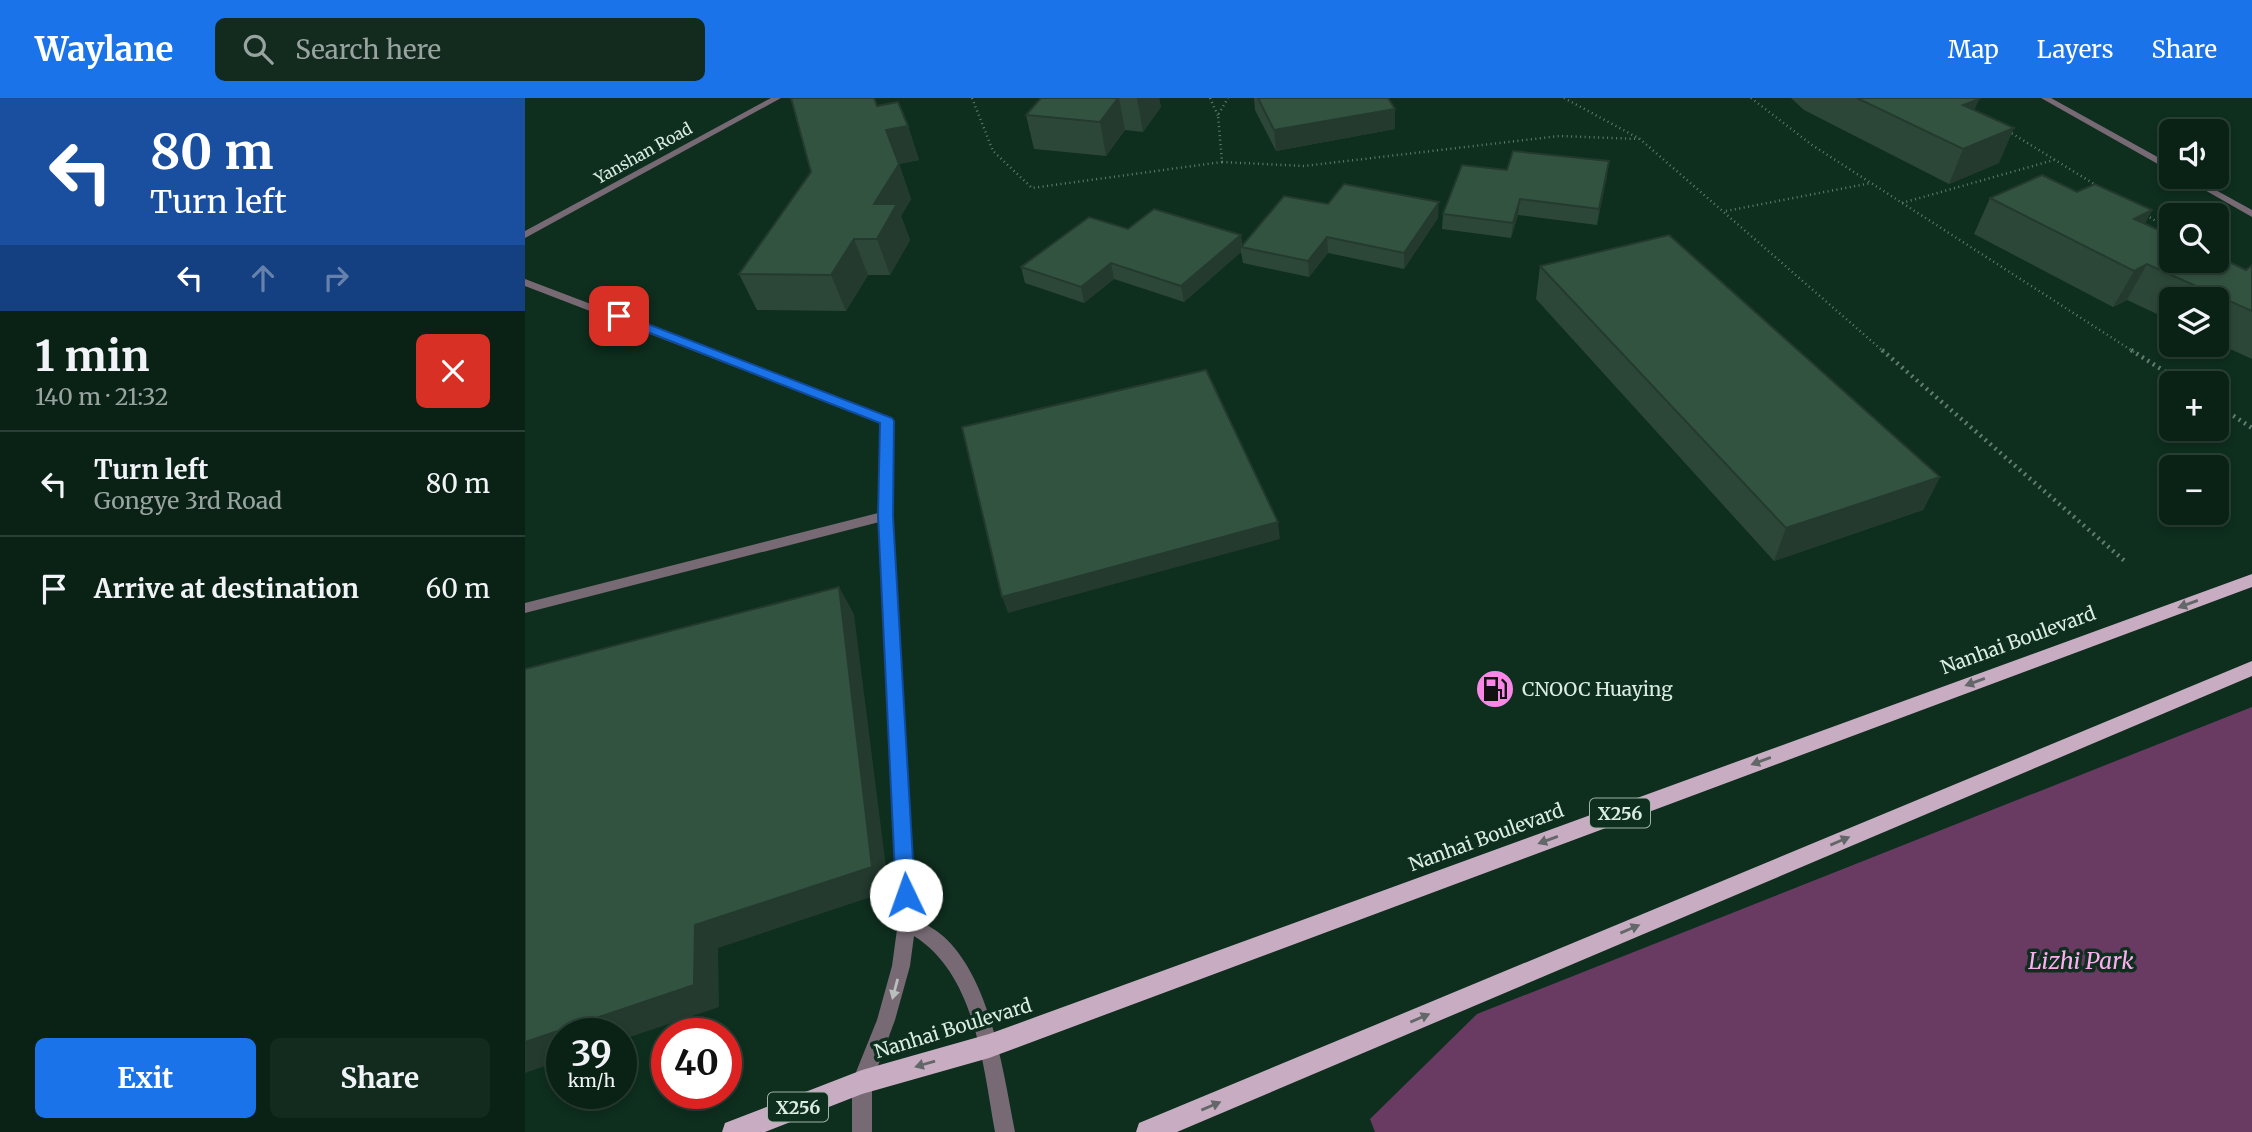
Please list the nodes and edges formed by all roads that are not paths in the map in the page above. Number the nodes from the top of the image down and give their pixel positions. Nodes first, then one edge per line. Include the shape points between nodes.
1 (776, 98) edge
2 (2045, 98) edge
3 (2159, 162) edge
4 (2207, 189) edge
5 (2252, 214) edge
6 (525, 235) edge
7 (525, 282) edge
8 (886, 516) junction
9 (2252, 580) edge
10 (525, 608) edge
11 (2252, 668) edge
12 (907, 922) junction
13 (989, 1046) junction
14 (862, 1082) junction
15 (734, 1132) edge
16 (862, 1132) edge
17 (1005, 1132) edge
18 (1148, 1132) edge

1 - 6 street, Yanshan Road
2 - 3 street
4 - 5 street
7 - 8 street via 887,421
8 - 10 street
8 - 12 street
9 -> 13 main road, Nanhai Boulevard / X256
18 -> 11 main road
12 - 13 street via 939,944 963,978
12 -> 14 street via 886,1020
13 -> 14 main road, Nanhai Boulevard / X256
13 - 17 street
14 - 15 main road, Nanhai Boulevard / X256
14 - 16 street

